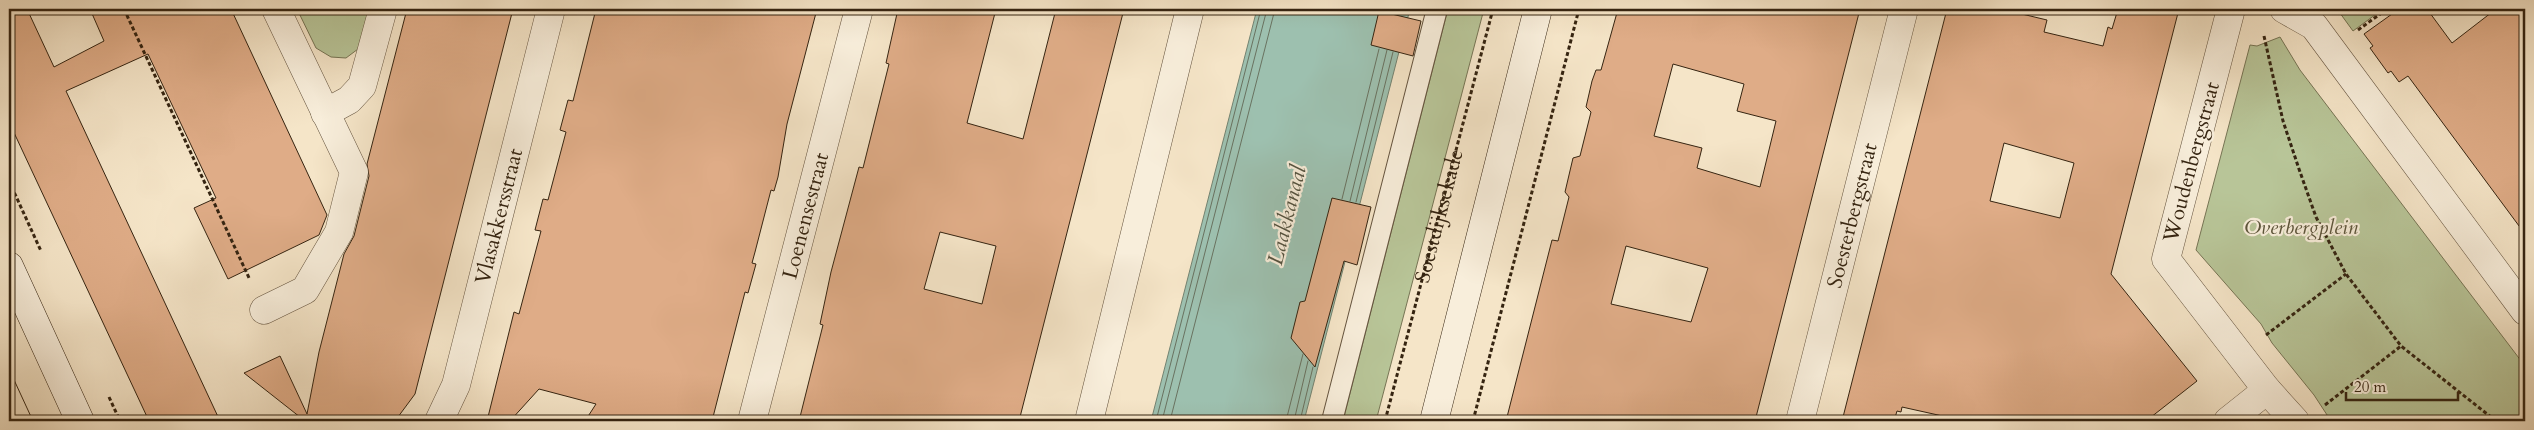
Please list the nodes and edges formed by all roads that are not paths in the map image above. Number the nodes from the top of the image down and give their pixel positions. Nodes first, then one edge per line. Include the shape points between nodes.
1 (276, 9) edge
2 (383, 9) edge
3 (550, 9) edge
4 (859, 9) edge
5 (1190, 9) edge
6 (1438, 9) edge
7 (1538, 9) edge
8 (1904, 9) edge
9 (2231, 9) edge
10 (2284, 9) edge
11 (325, 113) junction
12 (9, 266) edge
13 (264, 310) road end
14 (2525, 311) edge
15 (2267, 390) junction
16 (80, 421) edge
17 (439, 421) edge
18 (752, 421) edge
19 (1089, 421) edge
20 (1332, 421) edge
21 (1434, 421) edge
22 (1800, 421) edge
23 (2228, 421) edge
24 (2295, 421) edge

1 - 11 street
2 - 11 street via 362,86 350,100
3 - 17 street, Vlasakkersstraat via 456,385
4 - 18 street, Loenensestraat
5 - 19 street
6 - 20 lane
7 - 21 street
8 - 22 street, Soesterbergstraat
9 - 15 street, Woudenbergstraat via 2166,259
10 - 14 street via 2314,26
11 - 13 street via 354,172 339,232 305,290
12 - 16 street
15 - 23 street
15 - 24 street, Woudenbergstraat

